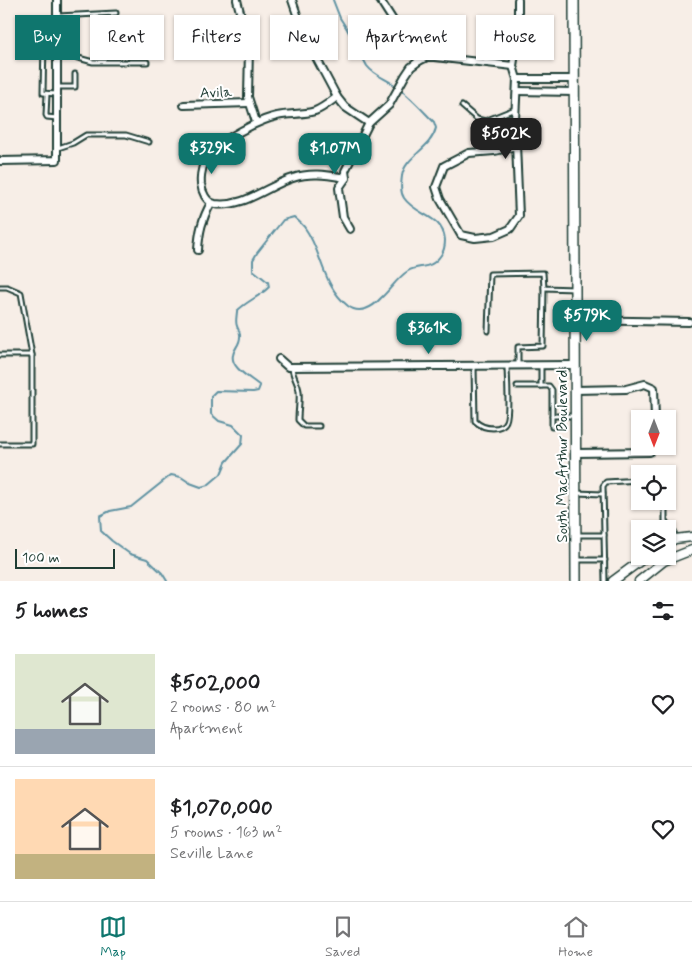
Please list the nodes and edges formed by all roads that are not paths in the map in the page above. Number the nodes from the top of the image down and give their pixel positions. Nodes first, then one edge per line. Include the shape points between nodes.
1 (57, 0) edge
2 (237, 0) edge
3 (292, 0) edge
4 (380, 0) edge
5 (518, 0) edge
6 (574, 0) edge
7 (116, 13) dead end
8 (57, 15) edge
9 (77, 15) edge
10 (241, 15) edge
11 (80, 58) edge
12 (44, 60) edge
13 (57, 60) edge
14 (250, 60) edge
15 (419, 61) junction
16 (147, 62) dead end
17 (513, 66) junction
18 (75, 74) dead end
19 (517, 79) junction
20 (574, 79) junction
21 (57, 91) junction
22 (517, 91) junction
23 (574, 92) junction
24 (47, 94) junction
25 (337, 97) junction
26 (249, 103) junction
27 (184, 105) dead end
28 (462, 106) dead end
29 (515, 109) junction
30 (57, 118) junction
31 (256, 122) junction
32 (369, 123) junction
33 (149, 142) dead end
34 (517, 146) junction
35 (57, 148) junction
36 (0, 161) edge
37 (346, 178) junction
38 (211, 203) junction
39 (350, 229) dead end
40 (198, 250) dead end
41 (0, 287) edge
42 (544, 288) junction
43 (575, 289) junction
44 (575, 320) junction
45 (689, 322) dead end
46 (488, 331) dead end
47 (0, 355) edge
48 (32, 355) junction
49 (279, 360) dead end
50 (506, 365) junction
51 (518, 365) junction
52 (542, 365) junction
53 (575, 365) junction
54 (474, 366) junction
55 (292, 367) junction
56 (517, 386) dead end
57 (541, 386) junction
58 (576, 390) junction
59 (655, 410) edge
60 (552, 416) junction
61 (576, 416) junction
62 (319, 426) dead end
63 (552, 427) dead end
64 (0, 444) edge
65 (631, 452) edge
66 (576, 453) junction
67 (631, 481) edge
68 (576, 493) junction
69 (603, 494) junction
70 (576, 535) junction
71 (604, 535) junction
72 (692, 537) edge
73 (676, 539) edge
74 (692, 550) edge
75 (576, 560) junction
76 (605, 560) junction
77 (636, 565) edge
78 (631, 569) junction
79 (576, 581) edge
80 (606, 581) edge
81 (613, 581) edge
82 (639, 581) edge

1 - 8 street
2 - 10 street
3 - 25 street via 304,35
4 - 15 street
5 - 17 street via 518,34
6 - 20 main road, South MacArthur Boulevard
7 - 9 lane
11 - 16 lane via 93,62
12 - 24 lane via 43,93
13 - 21 street
14 - 26 street
15 - 17 street via 435,56
15 - 32 street via 411,67 389,105
17 - 19 street
18 - 21 lane via 75,87
19 - 20 street
19 - 22 street
20 - 23 main road, South MacArthur Boulevard
21 - 24 lane
21 - 30 street
22 - 23 street
22 - 29 street
23 - 43 main road, South MacArthur Boulevard
24 - 30 lane via 46,115
25 - 31 street via 314,111 277,115
25 - 32 street via 345,107
26 - 27 street, Avila
26 - 31 street
28 - 29 lane via 480,121
29 - 34 street
30 - 35 street
31 - 38 street via 207,157 201,183 206,199
32 - 37 street via 345,171
33 - 35 lane via 126,135 86,135
34 - 34 street via 519,216 510,229 494,236 475,238 461,235 436,187 444,166 469,154
35 - 36 street via 57,160
37 - 38 street via 310,174 286,180 241,201
37 - 39 street via 339,188 343,217
38 - 40 street via 201,225
41 - 48 lane via 21,293
42 - 43 lane
42 - 46 lane via 543,272 490,274
42 - 51 lane via 543,346 518,347
43 - 44 main road, South MacArthur Boulevard
44 - 45 street
44 - 53 main road, South MacArthur Boulevard
47 - 48 lane
48 - 64 lane via 32,444
49 - 55 street
50 - 51 street
50 - 54 street
50 - 54 lane via 506,422 491,428 475,421
51 - 52 street
52 - 53 street
52 - 57 lane
53 - 58 main road, South MacArthur Boulevard
54 - 55 street
55 - 62 lane via 299,388 298,420 304,426
56 - 57 lane
57 - 60 lane via 549,386 552,390
58 - 59 street via 626,389 645,384 654,388
58 - 61 main road, South MacArthur Boulevard
60 - 61 lane
60 - 63 lane
61 - 66 main road, South MacArthur Boulevard
65 - 66 street
66 - 68 main road, South MacArthur Boulevard
67 - 69 lane via 606,482
68 - 69 lane
68 - 70 main road, South MacArthur Boulevard
69 - 71 lane
70 - 71 lane
70 - 75 main road, South MacArthur Boulevard
71 - 76 lane
72 - 73 street
74 - 82 street via 664,561
75 - 76 lane
75 - 79 main road, South MacArthur Boulevard
76 - 80 lane
77 - 78 street
78 - 81 street
78 - 82 street

